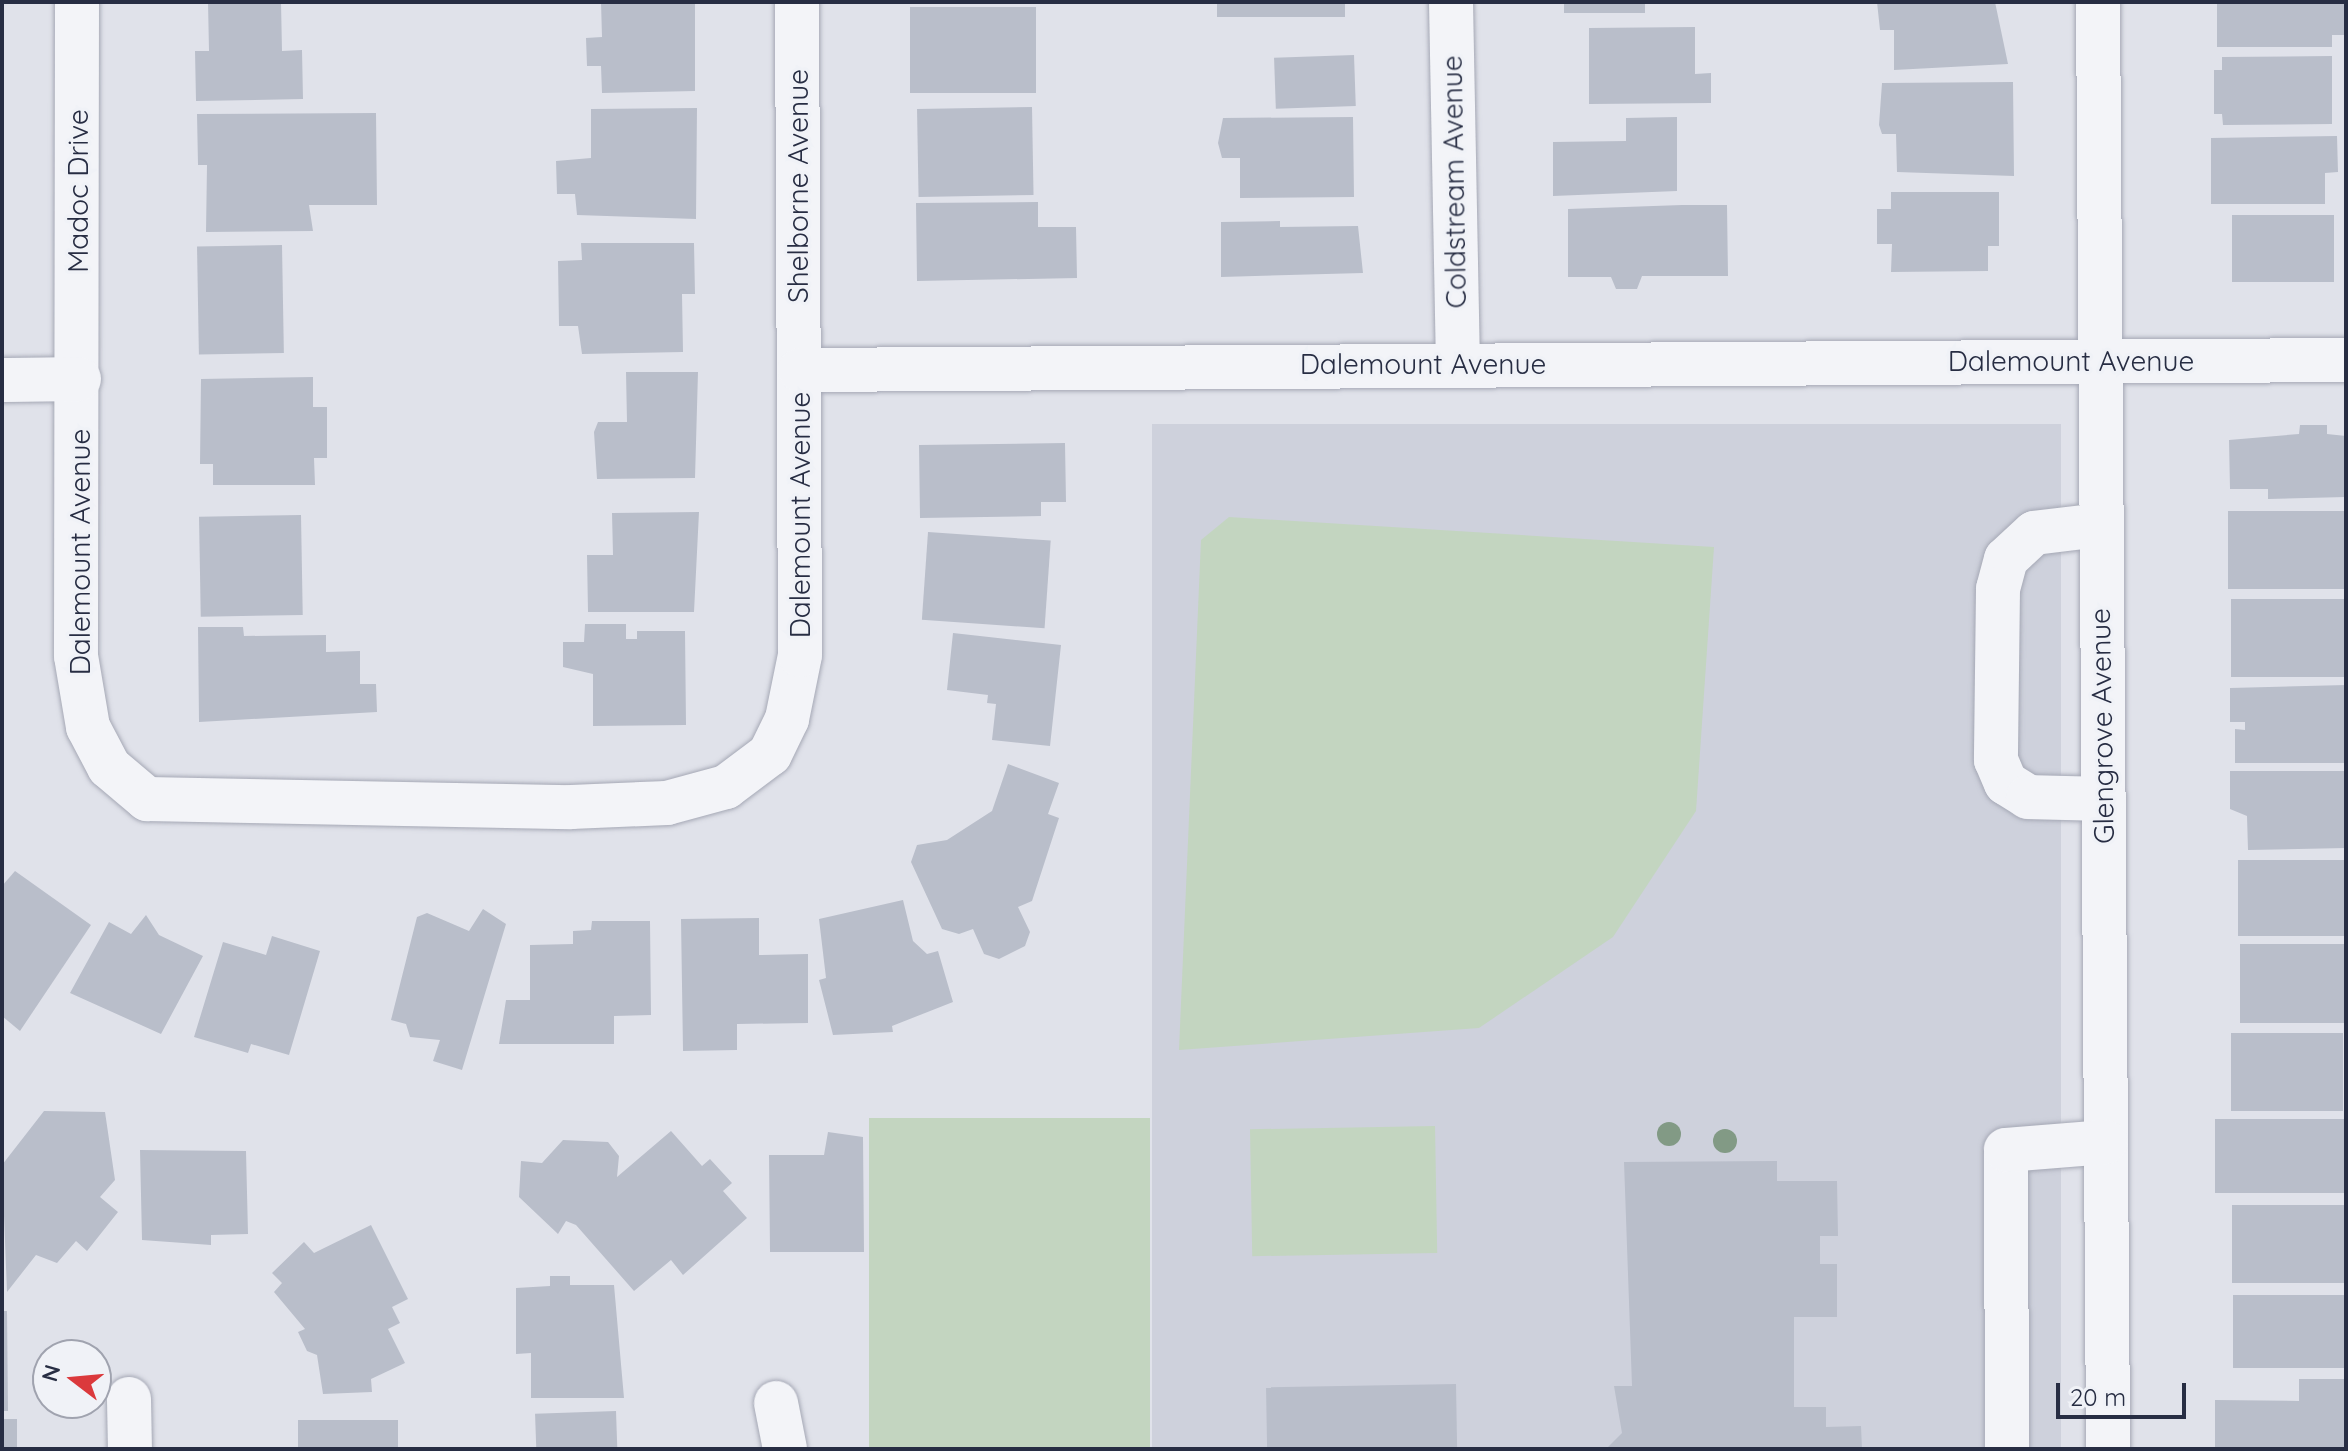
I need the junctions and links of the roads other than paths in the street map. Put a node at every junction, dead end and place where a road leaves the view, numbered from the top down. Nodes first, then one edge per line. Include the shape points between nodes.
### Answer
1 (77, 2) edge
2 (797, 2) edge
3 (1451, 2) edge
4 (2098, 2) edge
5 (2346, 360) edge
6 (2100, 361) junction
7 (1458, 363) junction
8 (800, 370) junction
9 (79, 379) junction
10 (2, 380) edge
11 (2100, 525) junction
12 (2103, 799) junction
13 (2106, 1142) junction
14 (129, 1399) dead end
15 (776, 1403) dead end
16 (130, 1449) edge
17 (785, 1449) edge
18 (2007, 1449) edge
19 (2108, 1449) edge

1 - 9 street, Madoc Drive
2 - 8 street, Shelborne Avenue
3 - 7 street, Coldstream Avenue
4 - 6 street, Glengrove Avenue
5 - 6 street, Dalemount Avenue
6 - 7 street, Dalemount Avenue
6 - 11 street, Glengrove Avenue
7 - 8 street, Dalemount Avenue
8 - 9 street, Dalemount Avenue via 800,655 787,719 770,754 726,787 667,803 571,807 147,799 109,767 88,727 76,656
9 - 10 street
11 - 12 street, Glengrove Avenue
11 - 12 street via 2034,533 2006,559 1998,589 1996,760 2006,783 2028,797
12 - 13 street, Glengrove Avenue
13 - 18 street via 2006,1150
13 - 19 street, Glengrove Avenue
14 - 16 street
15 - 17 street

